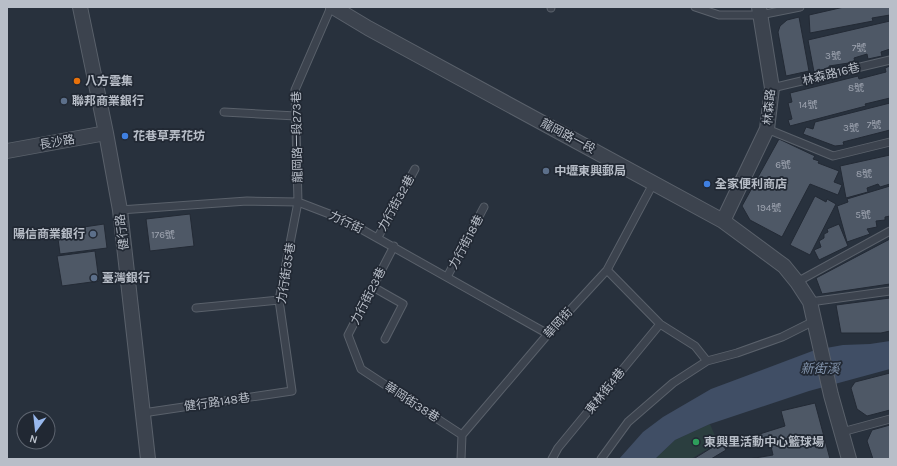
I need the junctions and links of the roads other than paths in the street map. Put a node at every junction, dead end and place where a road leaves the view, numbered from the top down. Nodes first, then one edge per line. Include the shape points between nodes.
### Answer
1 (80, 7) edge
2 (695, 7) edge
3 (800, 7) edge
4 (334, 8) edge
5 (759, 11) edge
6 (890, 60) edge
7 (772, 88) junction
8 (224, 112) dead end
9 (296, 116) junction
10 (767, 129) junction
11 (106, 133) junction
12 (890, 142) edge
13 (7, 151) edge
14 (415, 170) dead end
15 (654, 182) junction
16 (298, 202) junction
17 (484, 207) dead end
18 (120, 210) junction
19 (722, 221) junction
20 (890, 231) edge
21 (378, 238) junction
22 (394, 246) junction
23 (607, 270) junction
24 (447, 277) junction
25 (797, 282) junction
26 (373, 287) junction
27 (890, 290) edge
28 (279, 300) junction
29 (810, 302) junction
30 (196, 308) dead end
31 (814, 320) junction
32 (660, 324) junction
33 (548, 334) junction
34 (385, 339) dead end
35 (708, 361) junction
36 (361, 369) joint
37 (292, 391) joint
38 (143, 413) junction
39 (890, 419) edge
40 (842, 432) junction
41 (462, 435) junction
42 (148, 459) edge
43 (461, 459) edge
44 (552, 459) edge
45 (601, 459) edge
46 (849, 459) edge

1 - 11 street, 健行路
2 - 5 lane via 719,15
3 - 5 lane
4 - 9 lane, 龍岡路一段273巷 via 295,90
4 - 15 street, 龍岡路一段
5 - 7 street, 林森路
6 - 7 lane, 林森路16巷
7 - 10 street, 林森路
8 - 9 lane
9 - 16 lane, 龍岡路一段273巷
10 - 12 lane via 833,156
10 - 19 street, 林森路
11 - 13 street, 長沙路
11 - 18 street, 健行路
14 - 21 lane, 力行街32巷
15 - 19 street, 龍岡路一段
15 - 23 lane, 華岡街
16 - 18 lane, 力行街 via 247,201
16 - 21 lane, 力行街 via 345,220
16 - 28 lane, 力行街35巷
17 - 24 lane, 力行街18巷
18 - 38 street, 健行路
19 - 25 street, 龍岡路一段 via 784,266
20 - 25 lane
21 - 22 lane, 力行街
22 - 24 lane, 力行街
22 - 26 lane, 力行街23巷
23 - 32 lane
23 - 33 lane, 華岡街
24 - 33 lane, 力行街
25 - 29 street, 龍岡路一段
26 - 34 lane via 403,304
26 - 36 lane, 力行街23巷 via 348,335
27 - 29 lane
28 - 30 lane
28 - 37 lane, 力行街35巷
29 - 31 street, 龍岡路一段
31 - 35 lane via 782,337
31 - 40 street, 龍岡路一段
32 - 35 lane via 695,346
32 - 44 lane, 東林街4巷 via 558,448
33 - 41 lane, 華岡街
35 - 45 lane via 673,383 628,422
36 - 41 lane, 華岡街38巷
37 - 38 lane, 健行路148巷
38 - 42 street, 健行路
39 - 40 lane
40 - 46 street
41 - 43 lane

